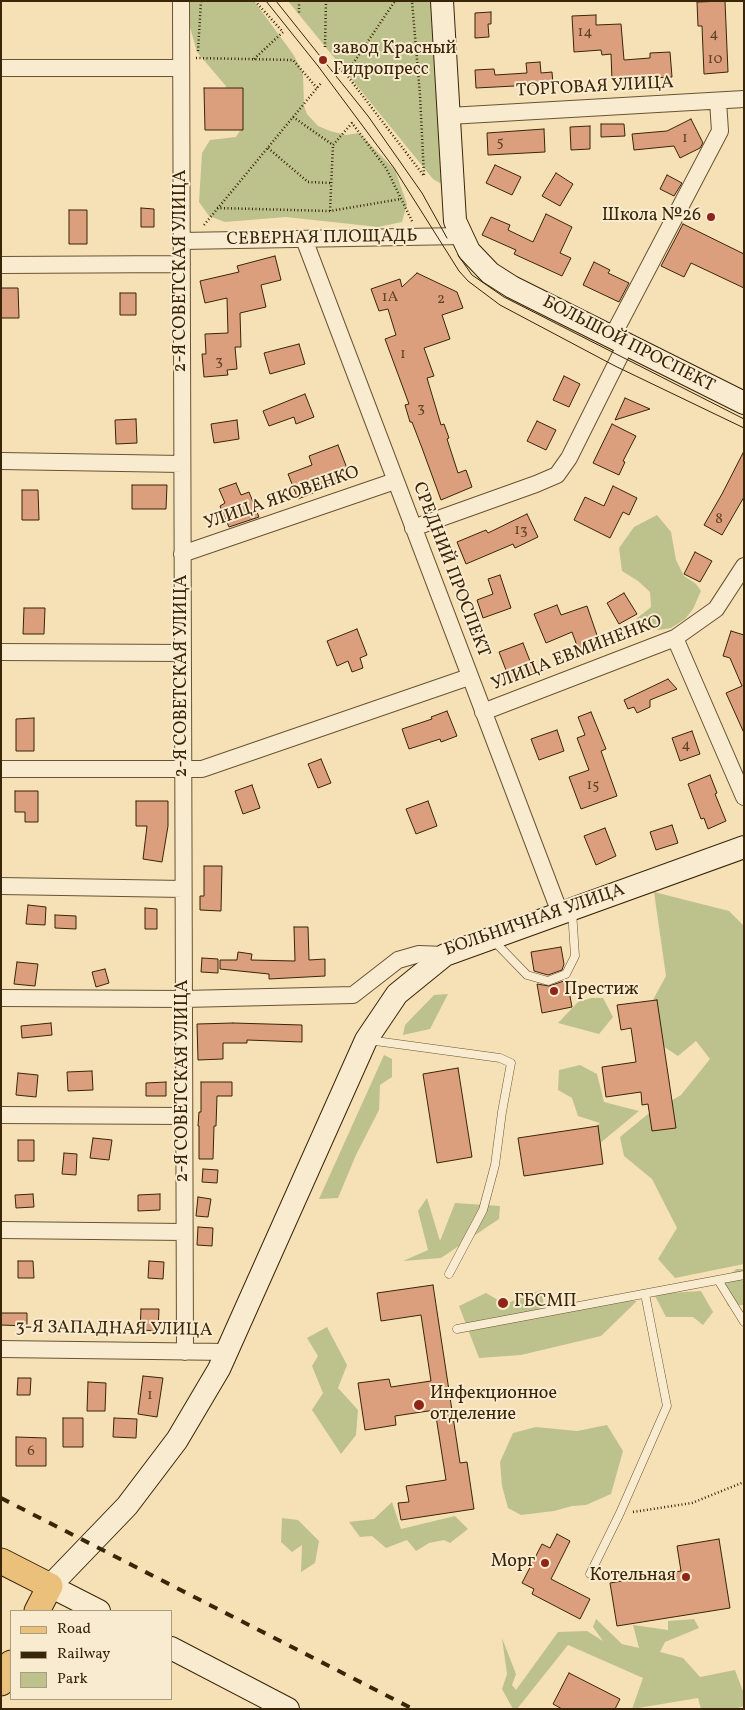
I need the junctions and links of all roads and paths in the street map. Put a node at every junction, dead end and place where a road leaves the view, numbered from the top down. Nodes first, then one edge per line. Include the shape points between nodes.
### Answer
1 (181, 1) edge
2 (201, 1) edge
3 (255, 1) edge
4 (299, 1) edge
5 (326, 1) edge
6 (395, 1) edge
7 (412, 1) edge
8 (442, 1) edge
9 (299, 15) dead end
10 (283, 32) junction
11 (285, 35) dead end
12 (325, 47) dead end
13 (198, 58) junction
14 (254, 59) junction
15 (181, 63) junction
16 (336, 67) dead end
17 (1, 68) edge
18 (346, 74) junction
19 (322, 82) dead end
20 (317, 88) junction
21 (744, 99) edge
22 (718, 100) junction
23 (449, 116) junction
24 (293, 117) junction
25 (333, 145) junction
26 (267, 148) junction
27 (332, 183) junction
28 (402, 199) junction
29 (217, 208) junction
30 (330, 211) junction
31 (462, 236) junction
32 (420, 237) junction
33 (304, 239) junction
34 (186, 241) junction
35 (182, 264) junction
36 (1, 265) edge
37 (619, 340) junction
38 (744, 403) edge
39 (1, 461) edge
40 (182, 464) junction
41 (395, 481) junction
42 (413, 528) junction
43 (182, 554) junction
44 (744, 566) edge
45 (675, 638) junction
46 (1, 652) edge
47 (183, 653) junction
48 (469, 677) junction
49 (483, 712) junction
50 (1, 769) edge
51 (183, 770) junction
52 (744, 797) edge
53 (744, 847) edge
54 (1, 886) edge
55 (183, 889) junction
56 (566, 911) junction
57 (491, 938) junction
58 (445, 955) junction
59 (1, 998) edge
60 (184, 999) junction
61 (366, 1040) junction
62 (1, 1115) edge
63 (184, 1116) junction
64 (1, 1230) edge
65 (184, 1232) junction
66 (448, 1274) dead end
67 (744, 1275) edge
68 (718, 1280) junction
69 (645, 1294) junction
70 (744, 1322) edge
71 (457, 1329) dead end
72 (1, 1349) edge
73 (184, 1352) junction
74 (227, 1352) junction
75 (744, 1482) edge
76 (620, 1513) junction
77 (1, 1561) edge
78 (590, 1574) dead end
79 (50, 1586) junction
80 (38, 1610) edge
81 (97, 1610) edge
82 (172, 1649) edge
83 (10, 1665) edge
84 (1, 1683) edge
85 (288, 1709) edge

1 - 15 street, 2-Я СОВЕТСКАЯ УЛИЦА
2 - 13 path
3 - 10 path
4 - 9 path
5 - 12 path
6 - 18 path
7 - 18 path via 424,176
8 - 23 main road
10 - 11 path
10 - 14 path
13 - 14 path
13 - 15 path
14 - 20 path via 293,60
15 - 17 street
15 - 34 street, 2-Я СОВЕТСКАЯ УЛИЦА
16 - 18 path
19 - 20 path
20 - 24 path
21 - 22 street, ТОРГОВАЯ УЛИЦА
22 - 23 street, ТОРГОВАЯ УЛИЦА
22 - 37 street via 720,131
23 - 31 main road via 455,222
24 - 25 path
24 - 26 path
25 - 27 path
25 - 28 path via 352,123 386,168
26 - 27 path via 308,182
26 - 29 path
27 - 30 path
28 - 30 path
28 - 32 path
29 - 30 path
29 - 34 path
31 - 32 street, СЕВЕРНАЯ ПЛОЩАДЬ
31 - 37 main road, БОЛЬШОЙ ПРОСПЕКТ via 469,251 490,273
32 - 33 street, СЕВЕРНАЯ ПЛОЩАДЬ
33 - 34 street, СЕВЕРНАЯ ПЛОЩАДЬ
33 - 41 street, СРЕДНИЙ ПРОСПЕКТ
34 - 35 street, 2-Я СОВЕТСКАЯ УЛИЦА
35 - 36 street
35 - 40 street, 2-Я СОВЕТСКАЯ УЛИЦА
37 - 38 main road, БОЛЬШОЙ ПРОСПЕКТ
37 - 42 street via 569,458 556,475
39 - 40 street
40 - 43 street, 2-Я СОВЕТСКАЯ УЛИЦА
41 - 42 street, СРЕДНИЙ ПРОСПЕКТ
41 - 43 street, УЛИЦА ЯКОВЕНКО
42 - 48 street, СРЕДНИЙ ПРОСПЕКТ
43 - 47 street, 2-Я СОВЕТСКАЯ УЛИЦА
44 - 45 street, УЛИЦА ЕВМИНЕНКО via 716,609
45 - 49 street, УЛИЦА ЕВМИНЕНКО
45 - 52 street
46 - 47 street
47 - 51 street, 2-Я СОВЕТСКАЯ УЛИЦА
48 - 49 street, СРЕДНИЙ ПРОСПЕКТ
48 - 51 street, УЛИЦА ЕВМИНЕНКО via 202,769
49 - 56 street, СРЕДНИЙ ПРОСПЕКТ
50 - 51 street, УЛИЦА ЕВМИНЕНКО
51 - 55 street, 2-Я СОВЕТСКАЯ УЛИЦА
53 - 56 main road, БОЛЬНИЧНАЯ УЛИЦА
54 - 55 street
55 - 60 street, 2-Я СОВЕТСКАЯ УЛИЦА
56 - 57 main road, БОЛЬНИЧНАЯ УЛИЦА
56 - 57 lane via 575,956 566,974 548,981 527,976
57 - 58 main road, БОЛЬНИЧНАЯ УЛИЦА
58 - 60 street, БОЛЬНИЧНАЯ УЛИЦА via 419,954 398,960 353,995
58 - 61 main road via 396,994
59 - 60 street, БОЛЬНИЧНАЯ УЛИЦА
60 - 63 street, 2-Я СОВЕТСКАЯ УЛИЦА
61 - 66 lane via 500,1058 511,1063 495,1165 483,1210
61 - 74 main road
62 - 63 street
63 - 65 street, 2-Я СОВЕТСКАЯ УЛИЦА
64 - 65 street
65 - 73 street, 2-Я СОВЕТСКАЯ УЛИЦА
67 - 68 lane
68 - 69 lane
68 - 70 lane
69 - 71 lane
69 - 76 lane via 666,1406
72 - 73 street, 3-Я ЗАПАДНАЯ УЛИЦА
73 - 74 street, 3-Я ЗАПАДНАЯ УЛИЦА
74 - 79 main road via 177,1440 127,1506
75 - 76 path via 692,1504
76 - 78 lane
77 - 79 main road
79 - 80 main road
79 - 81 main road
82 - 85 main road
83 - 84 main road

